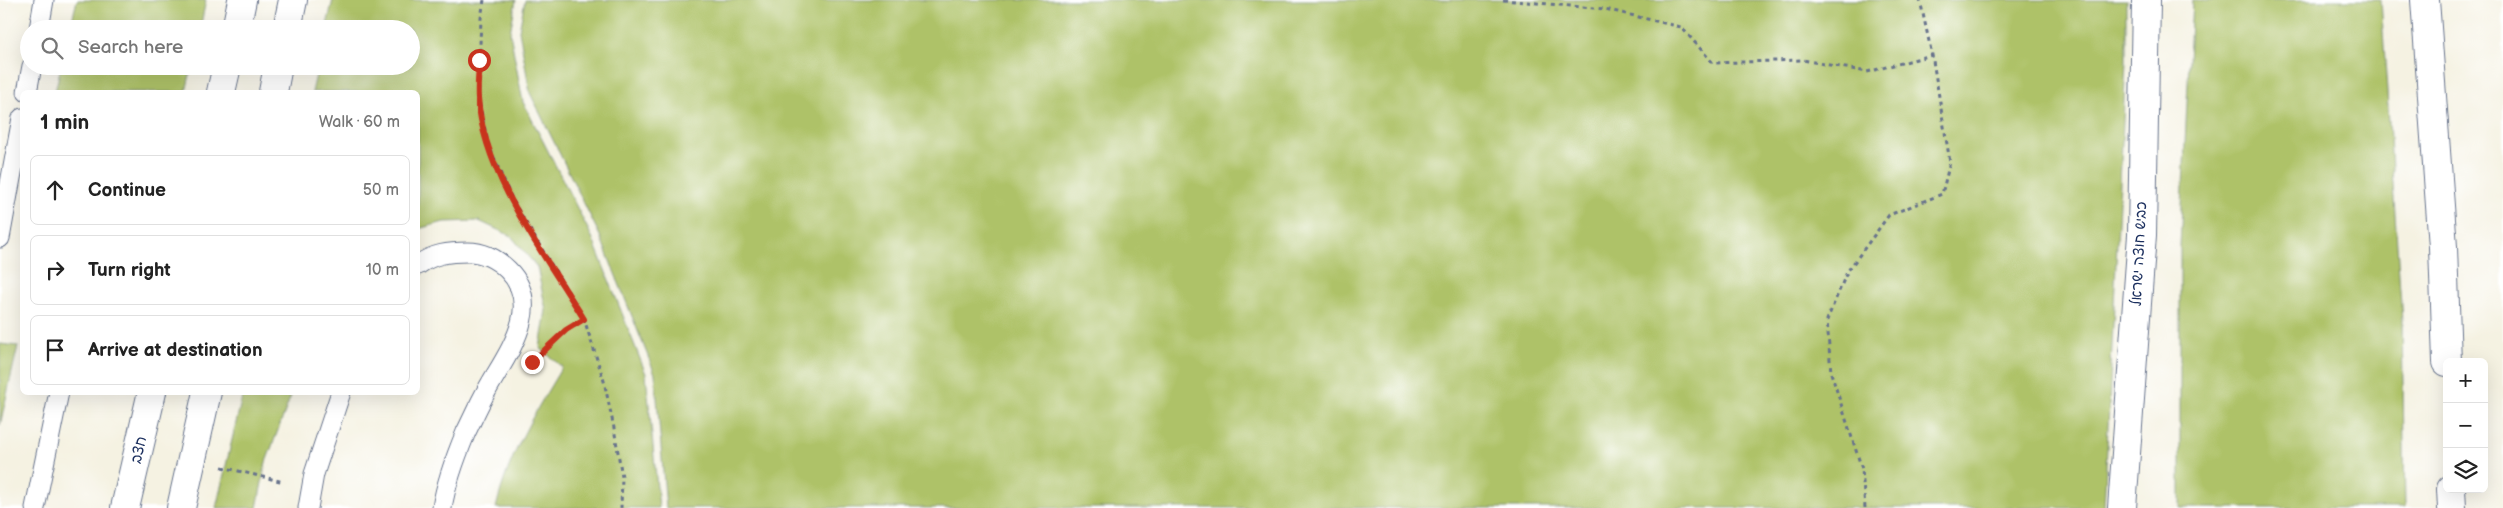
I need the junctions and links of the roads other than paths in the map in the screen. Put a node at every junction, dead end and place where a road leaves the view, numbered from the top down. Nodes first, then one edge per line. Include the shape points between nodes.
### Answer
1 (44, 0) edge
2 (242, 0) edge
3 (293, 0) edge
4 (2146, 0) edge
5 (2425, 0) edge
6 (41, 20) edge
7 (238, 20) edge
8 (289, 20) edge
9 (30, 75) edge
10 (225, 75) edge
11 (276, 75) edge
12 (27, 90) edge
13 (221, 90) edge
14 (272, 90) edge
15 (20, 129) edge
16 (0, 238) edge
17 (420, 264) edge
18 (2447, 358) edge
19 (58, 395) edge
20 (151, 395) edge
21 (206, 395) edge
22 (340, 395) edge
23 (2451, 493) edge
24 (34, 508) edge
25 (125, 508) edge
26 (181, 508) edge
27 (308, 508) edge
28 (442, 508) edge
29 (2122, 508) edge
30 (2452, 508) edge

1 - 6 lane
2 - 7 main road
3 - 8 main road
4 - 29 main road, כביש חוצה ישראל via 2142,235
5 - 18 main road via 2443,247
9 - 12 lane
10 - 13 main road
11 - 14 main road
15 - 16 lane
17 - 28 lane via 431,256 480,252 501,263 516,278 523,296 521,322 513,348 466,432 444,492
19 - 24 lane
20 - 25 main road, חצב
21 - 26 main road
22 - 27 lane via 314,474
23 - 30 main road

